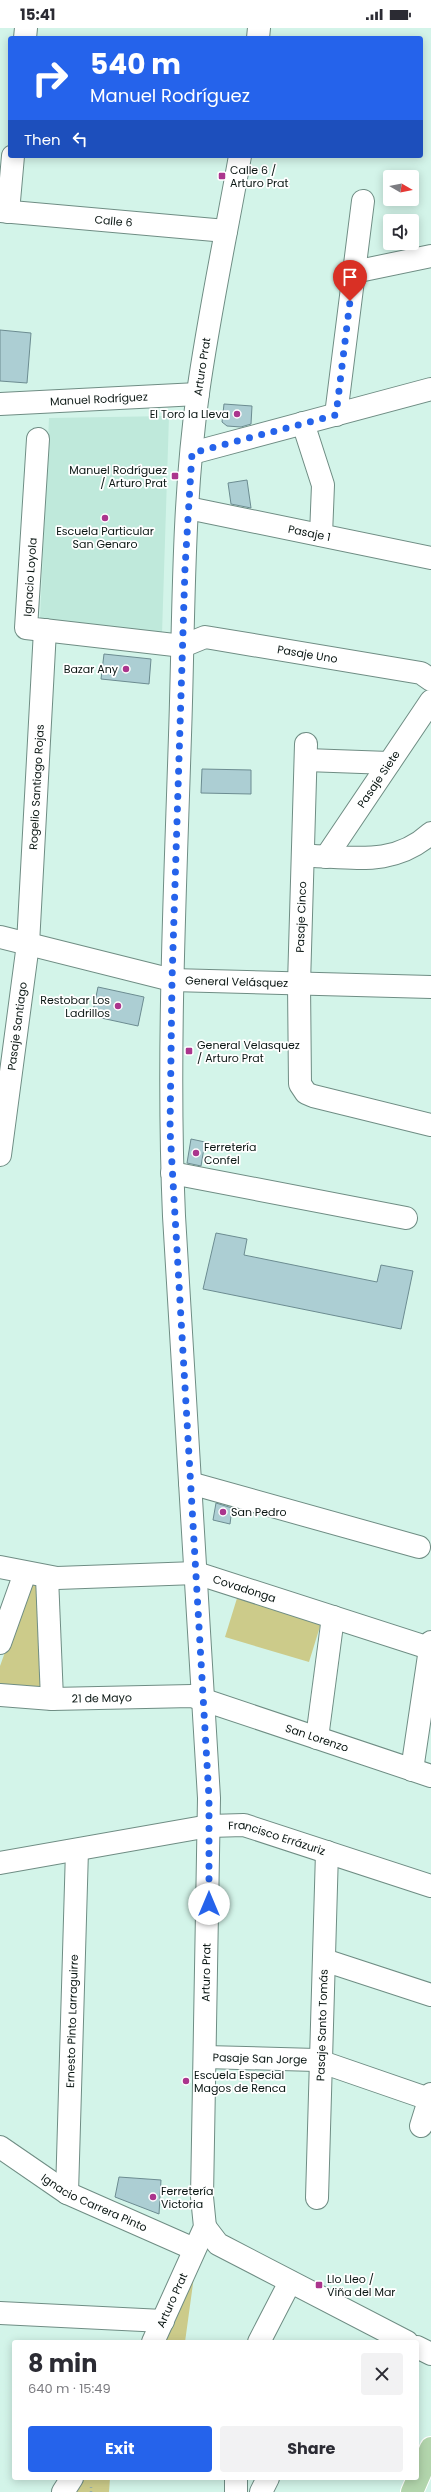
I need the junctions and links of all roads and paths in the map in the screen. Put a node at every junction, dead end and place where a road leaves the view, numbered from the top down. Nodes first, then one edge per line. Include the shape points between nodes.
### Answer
1 (14, 158) edge
2 (240, 158) edge
3 (363, 201) dead end
4 (4, 212) edge
5 (226, 231) junction
6 (431, 256) edge
7 (354, 272) junction
8 (431, 389) edge
9 (198, 394) junction
10 (0, 404) edge
11 (336, 415) junction
12 (303, 423) junction
13 (38, 440) dead end
14 (192, 453) junction
15 (188, 508) junction
16 (321, 535) junction
17 (431, 558) edge
18 (45, 630) junction
19 (183, 646) junction
20 (431, 680) edge
21 (431, 701) edge
22 (389, 763) junction
23 (431, 833) edge
24 (303, 856) junction
25 (326, 857) junction
26 (0, 937) edge
27 (28, 944) junction
28 (172, 980) junction
29 (299, 984) junction
30 (431, 987) edge
31 (431, 1125) edge
32 (0, 1155) edge
33 (172, 1173) junction
34 (406, 1218) dead end
35 (190, 1483) junction
36 (419, 1546) dead end
37 (0, 1567) edge
38 (25, 1573) junction
39 (196, 1573) junction
40 (47, 1577) junction
41 (333, 1617) junction
42 (0, 1643) edge
43 (430, 1645) edge
44 (0, 1695) edge
45 (52, 1699) junction
46 (203, 1699) junction
47 (317, 1738) junction
48 (421, 1773) edge
49 (209, 1826) junction
50 (77, 1850) junction
51 (327, 1852) junction
52 (0, 1863) edge
53 (431, 1886) edge
54 (324, 1960) junction
55 (431, 1995) edge
56 (205, 2057) junction
57 (321, 2062) junction
58 (430, 2097) edge
59 (421, 2126) dead end
60 (0, 2147) edge
61 (67, 2193) junction
62 (317, 2198) dead end
63 (205, 2227) junction
64 (194, 2249) junction
65 (290, 2282) junction
66 (0, 2313) edge
67 (163, 2321) junction
68 (154, 2340) edge
69 (259, 2340) edge
70 (403, 2340) edge
71 (419, 2348) edge
72 (431, 2354) edge
73 (431, 2448) edge
74 (419, 2476) edge
75 (71, 2480) edge
76 (236, 2480) edge
77 (267, 2480) edge
78 (417, 2480) edge
79 (63, 2492) edge
80 (236, 2492) edge
81 (261, 2492) edge
82 (412, 2492) edge

1 - 4 street
2 - 5 street, Arturo Prat
3 - 7 street
4 - 5 street, Calle 6
5 - 9 street, Arturo Prat
6 - 7 street
7 - 11 street
8 - 11 street
9 - 10 street, Manuel Rodríguez
9 - 14 street, Arturo Prat
11 - 12 street
12 - 14 street
12 - 16 street via 323,485
13 - 18 street, Ignacio Loyola via 26,628
14 - 15 street, Arturo Prat
15 - 16 street, Pasaje 1
15 - 19 street, Arturo Prat
16 - 17 street, Pasaje 1
18 - 19 street, Ignacio Loyola
18 - 27 street, Rogelio Santiago Rojas
19 - 20 street, Pasaje Uno via 205,637 421,673
19 - 28 street, Arturo Prat
21 - 22 street, Pasaje Siete
22 - 24 street, Pasaje Cinco via 306,752
22 - 25 street, Pasaje Siete
23 - 25 street via 417,846 379,858
24 - 25 street
24 - 29 street, Pasaje Cinco
26 - 27 street, General Velásquez
27 - 28 street, General Velásquez
27 - 32 street, Pasaje Santiago
28 - 29 street, General Velásquez
28 - 33 street, Arturo Prat
29 - 30 street, General Velásquez
29 - 31 street, Pasaje Cinco via 299,1072 302,1089 313,1096
33 - 34 street
33 - 35 street, Arturo Prat
35 - 36 street
35 - 39 street, Arturo Prat
37 - 38 street, Covadonga
38 - 40 street, Covadonga
38 - 42 street
39 - 40 street, Covadonga
39 - 41 street, Covadonga
39 - 46 street, Arturo Prat
40 - 45 street
41 - 43 street, Covadonga
41 - 47 street
43 - 48 street
44 - 45 street, 21 de Mayo
45 - 46 street, 21 de Mayo via 180,1695
46 - 47 street, San Lorenzo
46 - 49 street, Arturo Prat
47 - 48 street, San Lorenzo
49 - 50 street, Francisco Errázuriz
49 - 51 street, Francisco Errázuriz via 244,1825
49 - 56 street, Arturo Prat
50 - 52 street, Francisco Errázuriz
50 - 61 street, Ernesto Pinto Larraguirre
51 - 53 street, Francisco Errázuriz
51 - 54 street, Pasaje Santo Tomás
54 - 55 street
54 - 57 street, Pasaje Santo Tomás
56 - 57 street, Pasaje San Jorge via 302,2058
56 - 63 street, Arturo Prat via 202,2197
57 - 58 street, Pasaje San Jorge
57 - 62 street, Pasaje Santo Tomás
58 - 59 street
60 - 61 street, Ignacio Carrera Pinto
61 - 64 street, Ignacio Carrera Pinto
63 - 64 street, Arturo Prat
63 - 65 street via 218,2244
64 - 67 street, Arturo Prat
65 - 69 street
65 - 70 street
66 - 67 street
67 - 68 street, Arturo Prat
71 - 72 street
73 - 74 main road
75 - 79 street
76 - 80 street
77 - 81 street
78 - 82 main road

